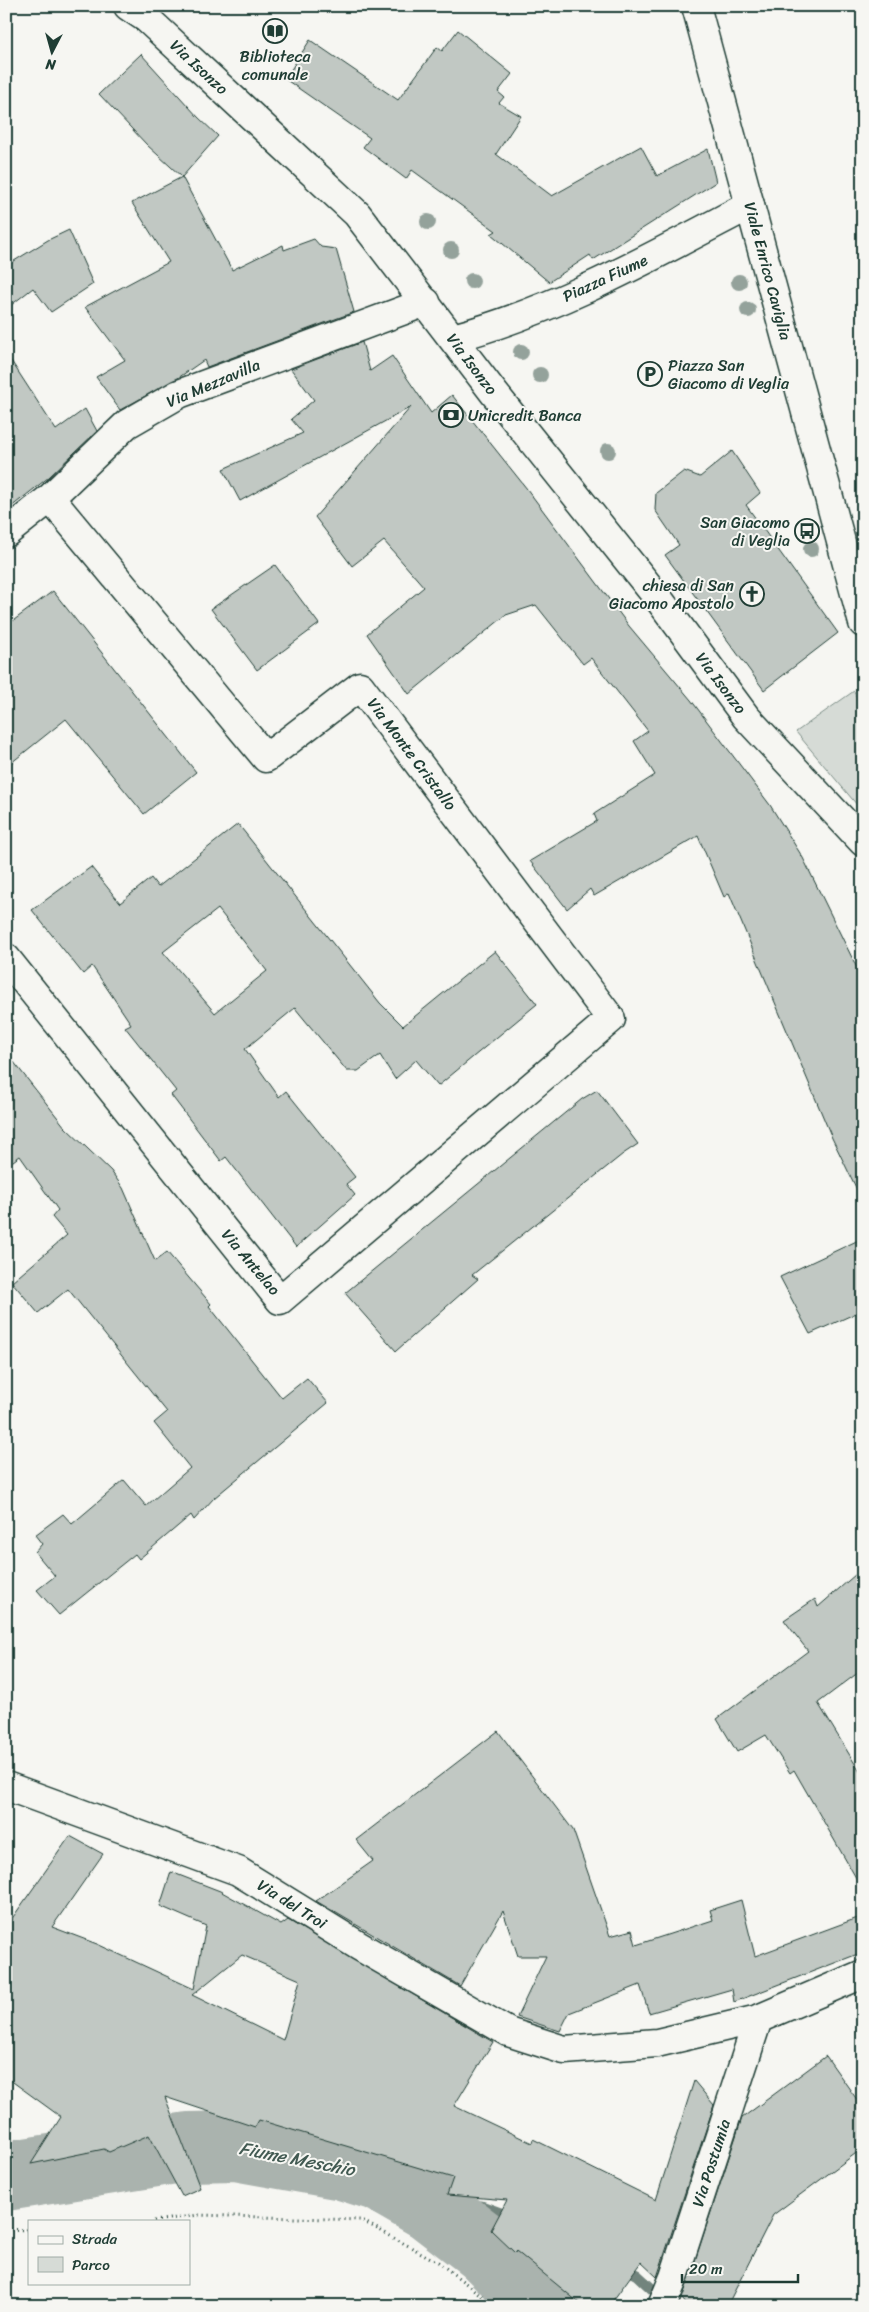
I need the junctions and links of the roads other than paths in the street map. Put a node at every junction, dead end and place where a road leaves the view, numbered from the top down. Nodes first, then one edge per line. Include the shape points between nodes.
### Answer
1 (128, 6) edge
2 (696, 6) edge
3 (750, 205) junction
4 (426, 302) junction
5 (453, 338) junction
6 (50, 498) junction
7 (6, 533) edge
8 (863, 623) edge
9 (863, 842) edge
10 (6, 958) edge
11 (611, 1019) joint
12 (6, 1786) edge
13 (863, 1974) edge
14 (758, 2019) junction
15 (665, 2299) edge

1 - 4 street, Via Isonzo via 146,18 357,214
2 - 3 street, Viale Enrico Caviglia
3 - 5 street, Piazza Fiume via 638,264 550,303
3 - 8 street, Viale Enrico Caviglia
4 - 5 street, Via Isonzo
4 - 6 street, Via Mezzavilla via 179,394 128,424
5 - 9 street, Via Isonzo via 658,598 746,717
6 - 7 street, Via Mezzavilla
6 - 11 street, Via Monte Cristallo via 266,758 360,686
10 - 11 street, Via Antelao via 280,1300
12 - 14 street, Via del Troi via 238,1871 508,2032 564,2050 657,2043
13 - 14 street
14 - 15 street, Via Postumia

